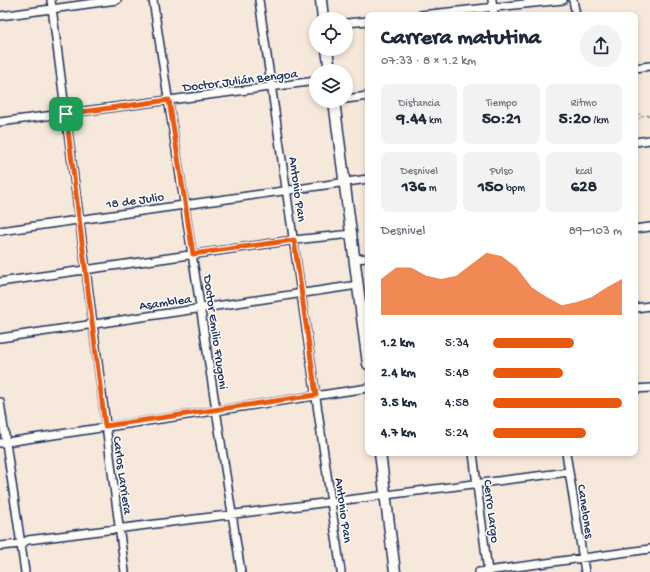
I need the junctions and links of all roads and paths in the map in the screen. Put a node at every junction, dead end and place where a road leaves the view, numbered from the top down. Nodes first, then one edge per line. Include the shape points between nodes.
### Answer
1 (51, 0) edge
2 (117, 0) edge
3 (153, 0) edge
4 (259, 0) edge
5 (321, 0) edge
6 (562, 0) edge
7 (573, 0) edge
8 (493, 4) edge
9 (52, 9) junction
10 (322, 12) edge
11 (441, 12) edge
12 (575, 12) edge
13 (0, 16) edge
14 (365, 21) edge
15 (353, 22) edge
16 (650, 66) edge
17 (638, 68) edge
18 (309, 82) edge
19 (272, 87) junction
20 (365, 96) edge
21 (353, 98) edge
22 (169, 100) junction
23 (335, 108) edge
24 (66, 114) junction
25 (638, 114) edge
26 (650, 115) edge
27 (642, 116) junction
28 (638, 119) edge
29 (0, 122) edge
30 (650, 140) edge
31 (638, 142) edge
32 (365, 180) edge
33 (345, 182) junction
34 (287, 190) junction
35 (186, 204) junction
36 (79, 219) junction
37 (650, 227) edge
38 (638, 229) edge
39 (0, 231) edge
40 (352, 234) junction
41 (294, 240) junction
42 (193, 254) junction
43 (365, 258) edge
44 (355, 259) junction
45 (86, 270) junction
46 (0, 282) edge
47 (358, 285) junction
48 (301, 292) junction
49 (650, 306) edge
50 (201, 308) junction
51 (638, 308) edge
52 (93, 324) junction
53 (365, 333) edge
54 (0, 338) edge
55 (638, 386) edge
56 (365, 388) edge
57 (650, 388) edge
58 (316, 395) junction
59 (0, 402) edge
60 (216, 410) junction
61 (105, 426) junction
62 (3, 442) edge
63 (380, 456) edge
64 (473, 456) edge
65 (566, 456) edge
66 (569, 472) junction
67 (477, 482) junction
68 (385, 494) junction
69 (331, 501) junction
70 (232, 513) junction
71 (119, 528) junction
72 (21, 544) junction
73 (0, 546) edge
74 (650, 548) edge
75 (583, 559) junction
76 (488, 571) edge
77 (25, 572) edge
78 (125, 572) edge
79 (242, 572) edge
80 (341, 572) edge
81 (395, 572) edge
82 (479, 572) edge
83 (585, 572) edge

1 - 9 street, Carlos Larriera
2 - 9 street
3 - 22 street, Doctor Emilio Frugoni
4 - 19 street, Antonio Pan
5 - 10 street
6 - 8 street
7 - 12 street
8 - 11 street
9 - 13 street
9 - 24 street, Carlos Larriera
14 - 15 street
16 - 17 street
18 - 19 street, Doctor Julián Bengoa
19 - 22 street, Doctor Julián Bengoa
19 - 34 street, Antonio Pan
20 - 21 street
22 - 24 street, Doctor Julián Bengoa
22 - 35 street, Doctor Emilio Frugoni
23 - 33 street
24 - 29 street, Doctor Julián Bengoa
24 - 36 street, Carlos Larriera
25 - 27 path
26 - 27 path
27 - 28 path
30 - 31 street
32 - 33 street, 18 de Julio
33 - 34 street, 18 de Julio
33 - 40 street
34 - 35 street, 18 de Julio
34 - 41 street, Antonio Pan
35 - 36 street, 18 de Julio
35 - 42 street, Doctor Emilio Frugoni
36 - 39 street, 18 de Julio
36 - 45 street, Carlos Larriera
37 - 38 street
40 - 41 street
40 - 44 street
41 - 42 street
41 - 48 street, Antonio Pan
42 - 45 street
42 - 50 street, Doctor Emilio Frugoni
43 - 44 street
44 - 47 street
45 - 46 street
45 - 52 street, Carlos Larriera
47 - 48 street, Asamblea
47 - 53 street
48 - 50 street, Asamblea
48 - 58 street, Antonio Pan
49 - 51 street
50 - 52 street, Asamblea
50 - 60 street, Doctor Emilio Frugoni
52 - 54 street, Asamblea
52 - 61 street, Carlos Larriera
55 - 57 street
56 - 58 street
58 - 60 street
58 - 69 street, Antonio Pan
59 - 62 street
60 - 61 street
60 - 70 street, Doctor Emilio Frugoni
61 - 62 street
61 - 71 street, Carlos Larriera
62 - 72 street
63 - 68 street
64 - 67 street, Cerro Largo
65 - 66 street, Canelones
66 - 67 street
66 - 75 street, Canelones
67 - 68 street
67 - 76 street, Cerro Largo
68 - 69 street
68 - 81 street
69 - 70 street
69 - 80 street, Antonio Pan
70 - 71 street
70 - 79 street, Doctor Emilio Frugoni
71 - 72 street via 28,540
71 - 78 street, Carlos Larriera
72 - 73 street
72 - 77 street
74 - 75 street
75 - 76 street
75 - 83 street, Canelones
76 - 82 street

